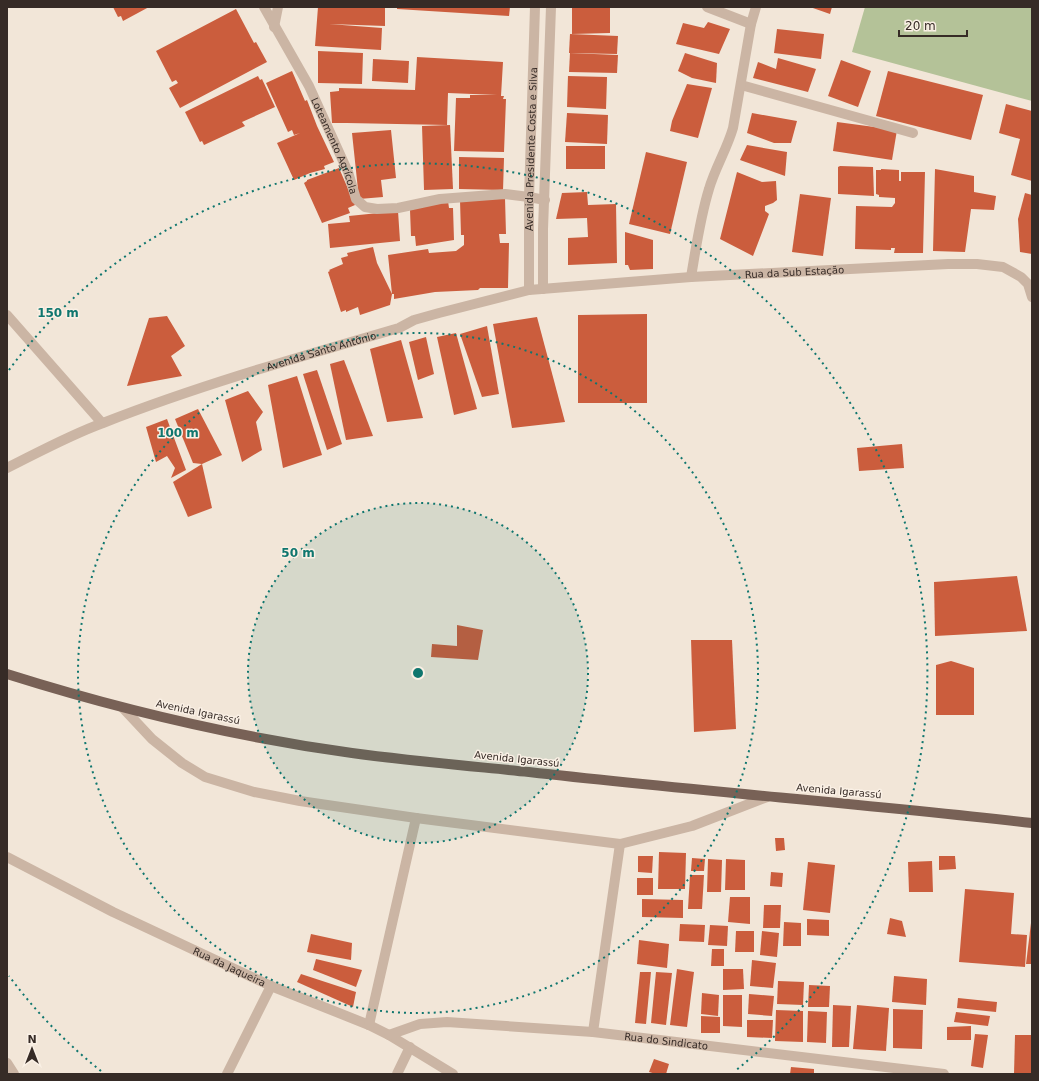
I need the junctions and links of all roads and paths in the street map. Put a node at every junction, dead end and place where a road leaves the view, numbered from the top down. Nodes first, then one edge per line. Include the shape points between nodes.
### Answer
1 (264, 7) edge
2 (278, 7) edge
3 (535, 7) edge
4 (551, 7) edge
5 (707, 7) edge
6 (756, 7) edge
7 (751, 24) junction
8 (274, 27) junction
9 (741, 85) junction
10 (913, 132) dead end
11 (529, 197) junction
12 (545, 200) junction
13 (690, 277) junction
14 (543, 289) junction
15 (529, 290) junction
16 (1032, 297) edge
17 (7, 315) edge
18 (102, 423) junction
19 (7, 468) edge
20 (7, 674) edge
21 (123, 708) junction
22 (767, 797) junction
23 (416, 818) junction
24 (1032, 823) edge
25 (620, 844) junction
26 (7, 857) edge
27 (271, 986) junction
28 (369, 1025) junction
29 (593, 1032) junction
30 (389, 1035) junction
31 (410, 1048) junction
32 (7, 1062) edge
33 (882, 1070) edge
34 (14, 1074) edge
35 (226, 1074) edge
36 (397, 1074) edge
37 (453, 1074) edge
38 (944, 1074) edge

1 - 8 street, Loteamento Agrícola
2 - 8 street
3 - 11 street, Avenida Presidente Costa e Silva
4 - 12 street, Avenida Presidente Costa e Silva
5 - 7 street
6 - 7 street
7 - 9 street
8 - 11 street, Loteamento Agrícola via 309,86 348,172 356,199 365,207 398,208 440,199 505,194
9 - 10 street
9 - 13 street via 730,138 709,188
11 - 12 street, Loteamento Agrícola
11 - 15 street, Avenida Presidente Costa e Silva
12 - 14 street, Avenida Presidente Costa e Silva
13 - 14 street, Rua da Sub Estação
13 - 16 street, Rua da Sub Estação via 977,264 1003,267 1021,277 1028,284
14 - 15 street, Avenida Santo Antônio
15 - 18 street, Avenida Santo Antônio via 414,320 399,328 199,388
17 - 18 street
18 - 19 street, Avenida Santo Antônio
20 - 21 main road, Avenida Igarassú
21 - 22 main road, Avenida Igarassú via 232,732 352,753
21 - 23 street via 152,739 182,763 205,777 254,792 300,802
22 - 24 main road, Avenida Igarassú
22 - 25 street via 692,826
23 - 25 street
23 - 28 street
25 - 29 street
26 - 27 street, Rua da Jaqueira via 113,912
27 - 28 street, Rua da Jaqueira
27 - 35 street
28 - 30 street, Rua da Jaqueira
29 - 30 street, Rua do Sindicato via 446,1022 420,1024
29 - 33 street, Rua do Sindicato
30 - 31 street, Rua da Jaqueira
31 - 36 street
31 - 37 street, Rua da Jaqueira
32 - 34 street
33 - 38 street, Rua do Sindicato

